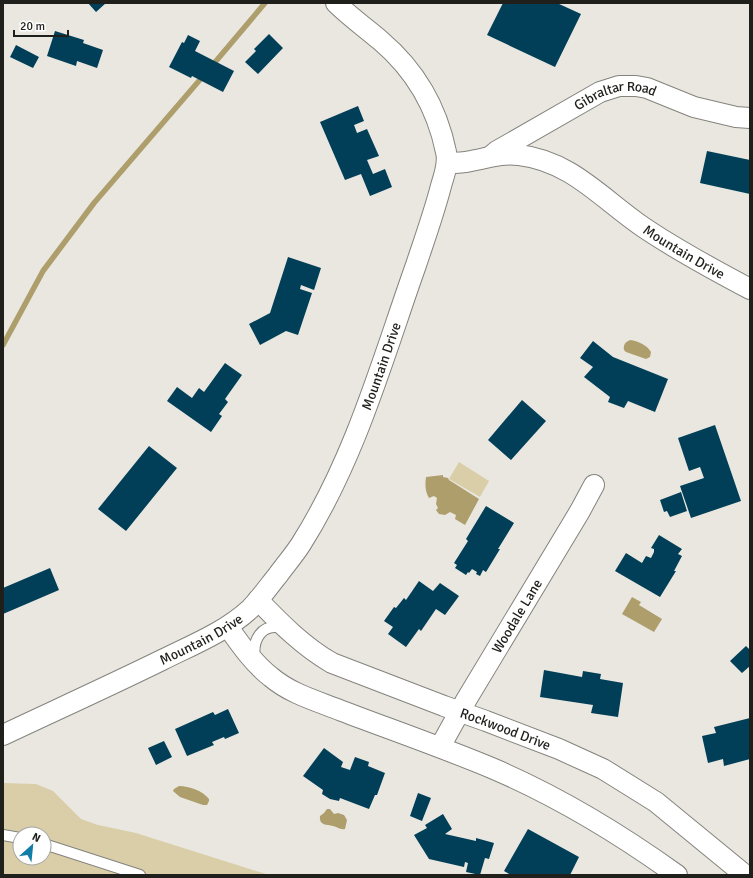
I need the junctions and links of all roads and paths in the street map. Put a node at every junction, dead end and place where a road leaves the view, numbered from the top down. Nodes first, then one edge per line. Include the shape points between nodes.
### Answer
1 (336, 3) edge
2 (750, 118) edge
3 (491, 156) junction
4 (447, 163) junction
5 (750, 290) edge
6 (594, 486) dead end
7 (258, 600) junction
8 (228, 627) junction
9 (287, 629) junction
10 (255, 661) junction
11 (459, 712) junction
12 (3, 735) edge
13 (440, 747) junction
14 (52, 847) edge
15 (140, 875) edge
16 (677, 875) edge
17 (745, 875) edge

1 - 4 street via 403,62 422,89 440,128
2 - 3 street, Gibraltar Road via 694,107 647,88 619,86 590,97
3 - 4 street, Mountain Drive via 470,162
3 - 5 street, Mountain Drive via 524,156 562,168 596,190 643,227
4 - 7 street, Mountain Drive via 433,218 372,392 351,444 301,543
6 - 11 street, Woodale Lane
7 - 8 street, Mountain Drive
7 - 9 street, Rockwood Drive
8 - 10 street
8 - 12 street, Mountain Drive
9 - 10 lane via 279,627 264,630 255,643
9 - 11 street, Rockwood Drive via 318,655 332,663
10 - 13 street via 271,677 300,695
11 - 13 street, Woodale Lane
11 - 17 street, Rockwood Drive via 486,720 603,769 656,802
13 - 16 street via 500,772 561,802 614,832
14 - 15 lane

